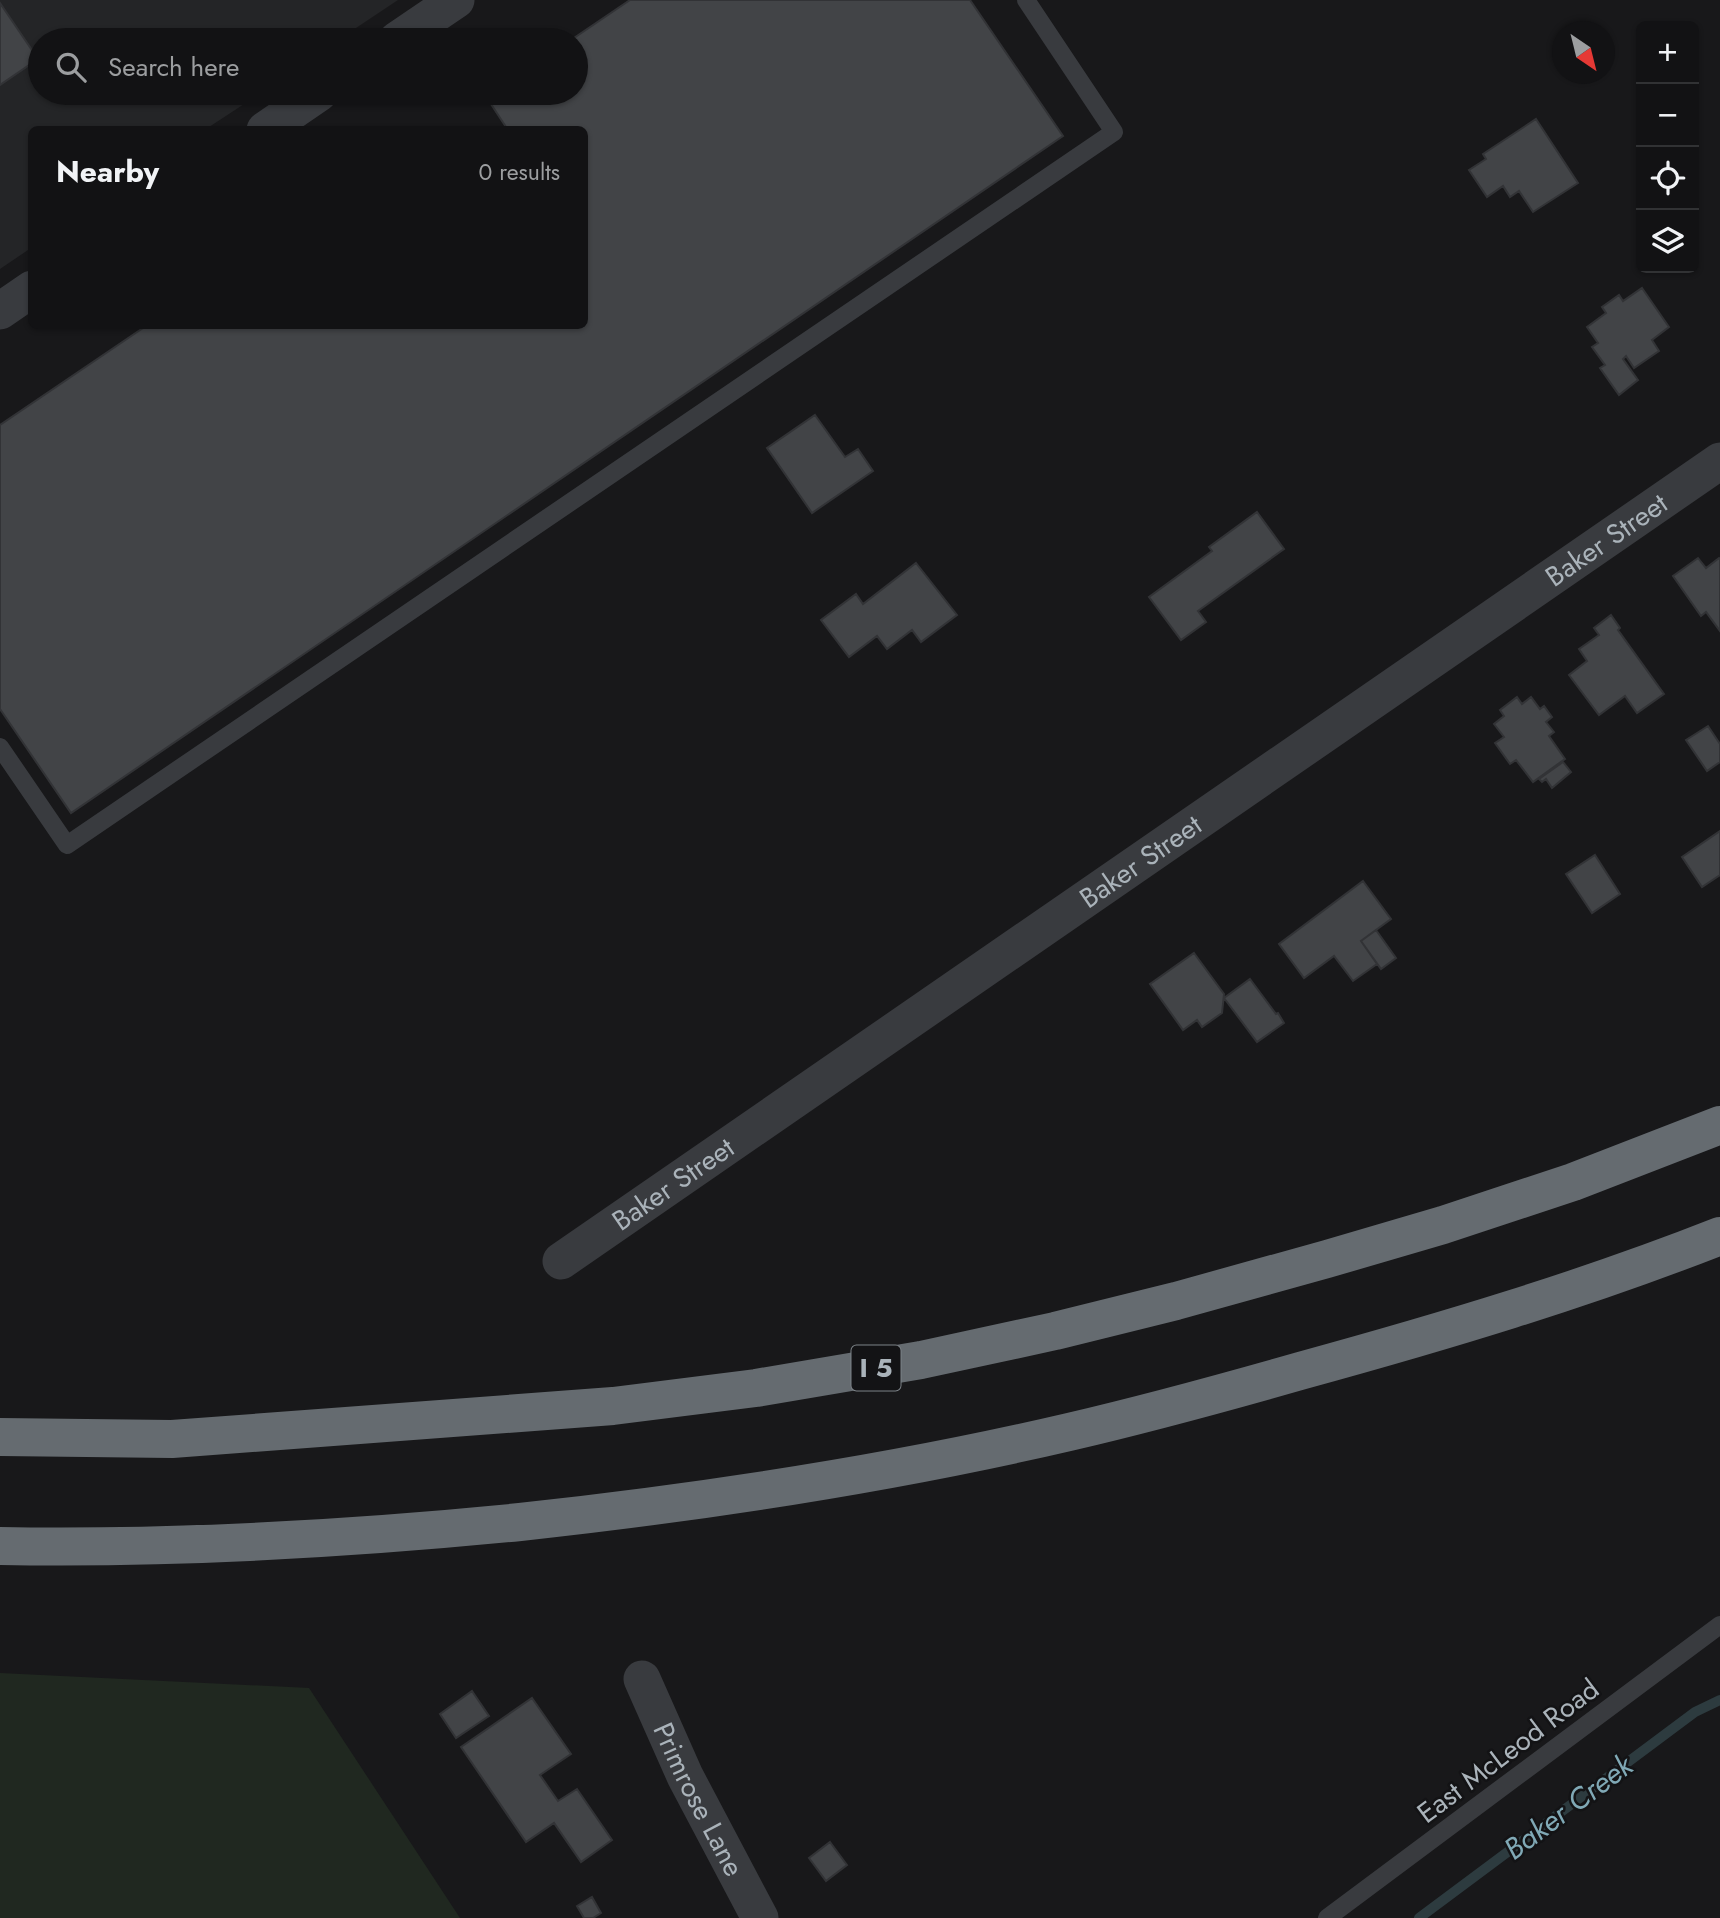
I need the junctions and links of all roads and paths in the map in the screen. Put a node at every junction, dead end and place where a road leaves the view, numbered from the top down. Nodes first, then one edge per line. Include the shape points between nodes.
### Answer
1 (456, 0) edge
2 (1026, 0) edge
3 (415, 28) edge
4 (301, 105) edge
5 (271, 126) edge
6 (28, 292) edge
7 (0, 311) edge
8 (1720, 461) edge
9 (0, 747) edge
10 (1720, 1125) edge
11 (1720, 1236) edge
12 (561, 1261) dead end
13 (0, 1437) edge
14 (0, 1546) edge
15 (1720, 1625) edge
16 (642, 1679) dead end
17 (760, 1918) edge
18 (1327, 1918) edge

1 - 3 street
2 - 9 lane via 1114,132 67,845
4 - 5 street
6 - 7 street
8 - 12 street, Baker Street
10 - 13 highway, I 5 via 1573,1182 1352,1252 1136,1311 921,1360 613,1406 172,1439
11 - 14 highway via 1478,1320 1207,1397 1067,1432 828,1480 569,1517 431,1531 172,1545
15 - 18 lane, East McLeod Road
16 - 17 street, Primrose Lane via 685,1776

